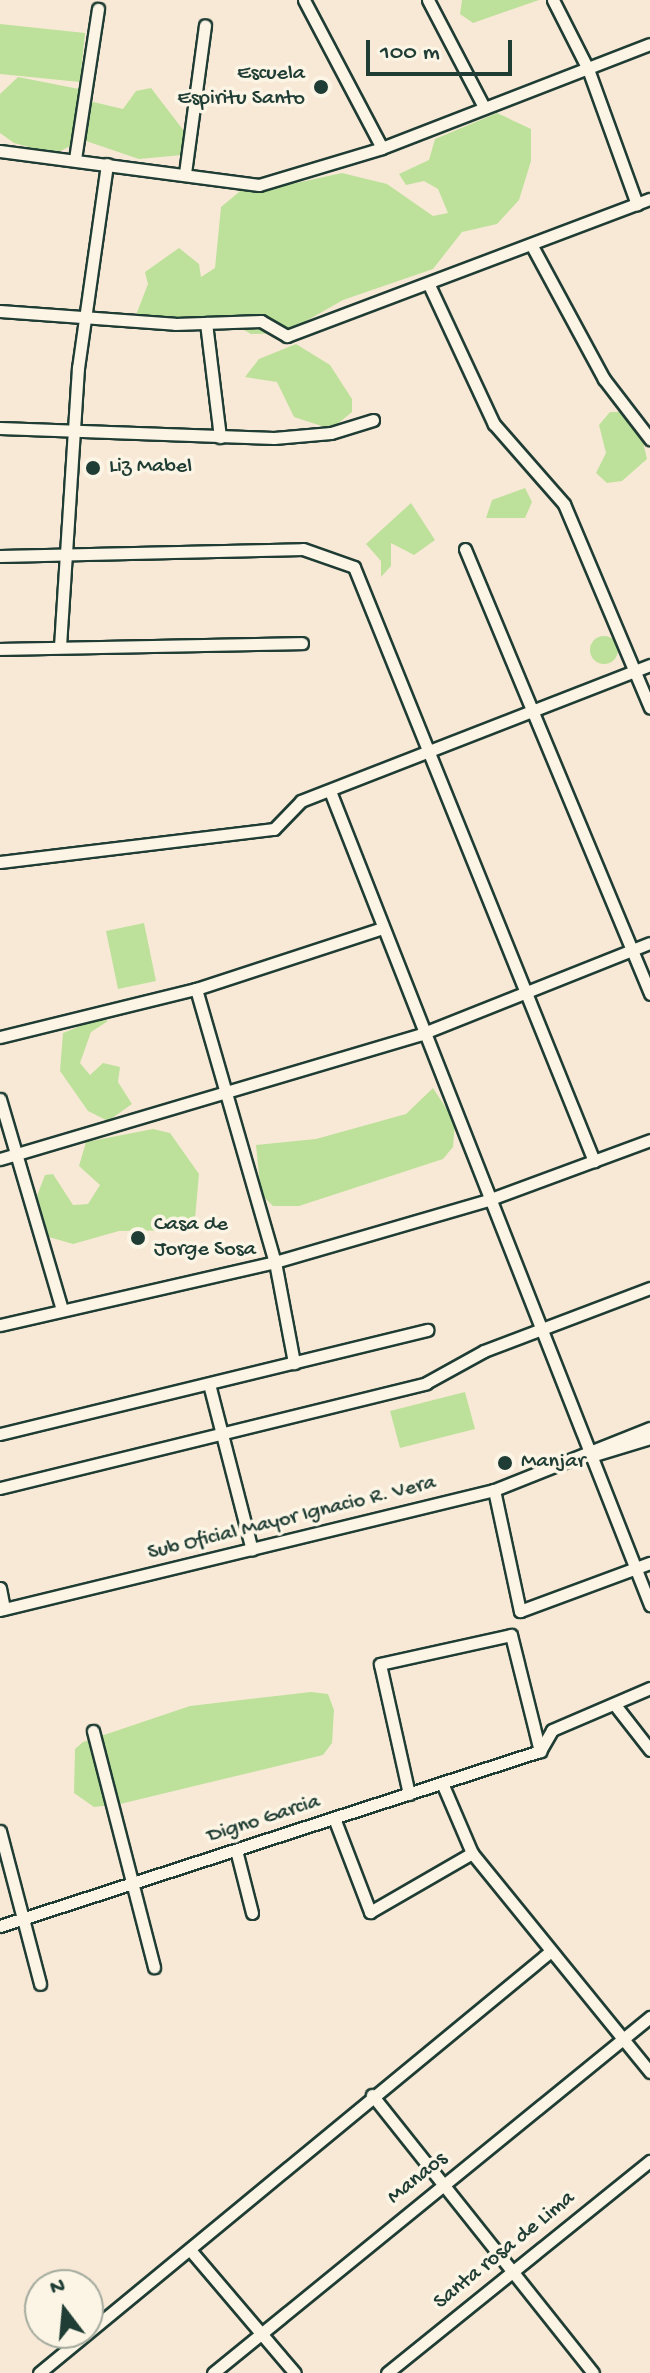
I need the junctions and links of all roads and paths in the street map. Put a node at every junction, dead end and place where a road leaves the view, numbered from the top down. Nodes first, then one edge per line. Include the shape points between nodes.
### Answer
1 (304, 0) edge
2 (428, 0) edge
3 (553, 0) edge
4 (98, 9) dead end
5 (205, 25) dead end
6 (650, 44) edge
7 (588, 69) junction
8 (484, 107) junction
9 (382, 148) junction
10 (0, 151) edge
11 (75, 159) junction
12 (107, 164) junction
13 (185, 173) junction
14 (650, 199) edge
15 (637, 204) junction
16 (532, 246) junction
17 (430, 287) junction
18 (0, 311) edge
19 (87, 318) junction
20 (206, 323) junction
21 (373, 420) dead end
22 (0, 428) edge
23 (74, 431) junction
24 (220, 437) junction
25 (650, 439) edge
26 (465, 549) dead end
27 (0, 556) edge
28 (64, 556) junction
29 (302, 643) dead end
30 (60, 646) junction
31 (0, 649) edge
32 (650, 665) edge
33 (635, 671) junction
34 (650, 708) edge
35 (532, 710) junction
36 (431, 749) junction
37 (330, 791) junction
38 (0, 862) edge
39 (380, 929) junction
40 (650, 943) edge
41 (633, 949) junction
42 (196, 989) junction
43 (527, 991) junction
44 (650, 994) edge
45 (421, 1034) junction
46 (0, 1037) edge
47 (226, 1098) junction
48 (0, 1099) edge
49 (650, 1140) edge
50 (15, 1156) junction
51 (0, 1159) edge
52 (594, 1161) junction
53 (488, 1200) junction
54 (275, 1262) junction
55 (650, 1288) edge
56 (62, 1309) junction
57 (0, 1325) edge
58 (428, 1330) dead end
59 (540, 1331) junction
60 (294, 1363) junction
61 (209, 1384) junction
62 (650, 1428) edge
63 (0, 1434) edge
64 (222, 1435) junction
65 (650, 1438) edge
66 (591, 1456) junction
67 (0, 1488) edge
68 (494, 1490) junction
69 (252, 1550) junction
70 (650, 1563) edge
71 (635, 1568) junction
72 (0, 1588) edge
73 (650, 1605) edge
74 (2, 1610) edge
75 (650, 1688) edge
76 (615, 1705) junction
77 (93, 1731) dead end
78 (650, 1750) edge
79 (540, 1751) junction
80 (442, 1783) junction
81 (409, 1794) junction
82 (334, 1818) junction
83 (0, 1831) edge
84 (236, 1850) junction
85 (472, 1853) junction
86 (130, 1884) junction
87 (252, 1913) dead end
88 (23, 1918) junction
89 (0, 1926) edge
90 (551, 1951) junction
91 (154, 1967) dead end
92 (40, 1984) dead end
93 (650, 2017) edge
94 (623, 2039) junction
95 (650, 2072) edge
96 (372, 2095) junction
97 (650, 2161) edge
98 (442, 2185) junction
99 (191, 2251) junction
100 (511, 2272) junction
101 (260, 2334) junction
102 (39, 2373) edge
103 (213, 2373) edge
104 (295, 2373) edge
105 (387, 2373) edge
106 (593, 2373) edge

1 - 9 street
2 - 8 street
3 - 7 street
4 - 11 street
5 - 13 street
6 - 7 street
7 - 8 street
7 - 15 street
8 - 9 street
9 - 13 street via 259,185
10 - 11 street
11 - 12 street
12 - 13 street
12 - 19 street
14 - 15 street
15 - 16 street
16 - 17 street
16 - 25 street via 604,379
17 - 20 street via 287,336 261,321
17 - 33 street via 494,424 564,504
18 - 19 street
19 - 20 street
19 - 23 street
20 - 24 street
21 - 24 street via 331,433
22 - 23 street
23 - 24 street
23 - 28 street
26 - 35 street
27 - 28 street
28 - 30 street
28 - 36 street via 303,549 339,557 363,584
29 - 30 street
30 - 31 street
32 - 33 street
33 - 34 street
33 - 35 street
35 - 36 street
35 - 41 street
36 - 37 street
36 - 43 street
37 - 38 street via 296,805 274,829
37 - 39 street
39 - 42 street
39 - 45 street
40 - 41 street
41 - 43 street
41 - 44 street
42 - 46 street
42 - 47 street
43 - 45 street
43 - 52 street
45 - 47 street
45 - 53 street
47 - 50 street
47 - 54 street
48 - 50 street
49 - 52 street
50 - 51 street
50 - 56 street
52 - 53 street
53 - 54 street
53 - 59 street
54 - 56 street
54 - 60 street
55 - 59 street
56 - 57 street
58 - 60 street
59 - 64 street via 426,1383
59 - 66 street
60 - 61 street
61 - 63 street
61 - 64 street
62 - 66 street
64 - 67 street
64 - 69 street
65 - 66 street
66 - 68 street, Sub Oficial Mayor Ignacio R. Vera
66 - 71 street
68 - 69 street, Sub Oficial Mayor Ignacio R. Vera
68 - 71 street via 516,1604 524,1612
69 - 74 street, Sub Oficial Mayor Ignacio R. Vera
70 - 71 street
71 - 73 street
72 - 74 street
75 - 76 street
76 - 78 street
76 - 79 street via 550,1731
77 - 86 street
79 - 80 street, Digno Garcia
79 - 81 street via 508,1633 380,1664
80 - 81 street, Digno Garcia
80 - 85 street
81 - 82 street, Digno Garcia
82 - 84 street, Digno Garcia
82 - 85 street via 370,1912
83 - 88 street
84 - 86 street, Digno Garcia
84 - 87 street
85 - 90 street
86 - 88 street, Digno Garcia
86 - 91 street
88 - 89 street, Digno Garcia
88 - 92 street
90 - 94 street
90 - 96 street
93 - 94 street, Manaos
94 - 95 street
94 - 98 street, Manaos
96 - 98 street
96 - 99 street
97 - 100 street, Santa rosa de Lima
98 - 100 street
98 - 101 street, Manaos
99 - 101 street
99 - 102 street
100 - 105 street, Santa rosa de Lima
100 - 106 street
101 - 103 street, Manaos
101 - 104 street

